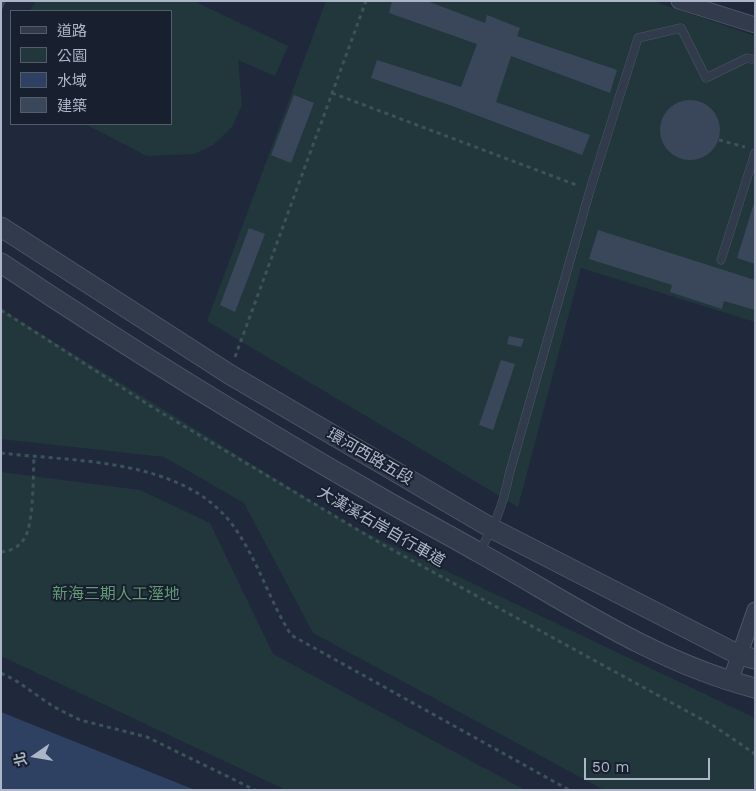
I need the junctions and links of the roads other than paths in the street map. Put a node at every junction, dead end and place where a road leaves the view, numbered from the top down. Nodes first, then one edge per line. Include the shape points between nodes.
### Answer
1 (679, 1) edge
2 (755, 25) edge
3 (755, 60) edge
4 (755, 151) edge
5 (1, 227) edge
6 (721, 260) dead end
7 (1, 263) edge
8 (493, 529) junction
9 (479, 552) junction
10 (755, 610) edge
11 (747, 657) edge
12 (730, 682) junction
13 (755, 688) edge

1 - 2 street
3 - 8 lane via 746,58 706,78 681,28 638,38 590,190 503,506
4 - 6 lane
5 - 8 street, 環河西路五段 via 229,374
7 - 9 street, 環河西路五段 via 207,395
8 - 9 lane
8 - 11 street, 環河西路五段
9 - 12 street, 環河西路五段 via 605,626 679,662
10 - 11 street
11 - 12 street
12 - 13 street, 環河西路五段

